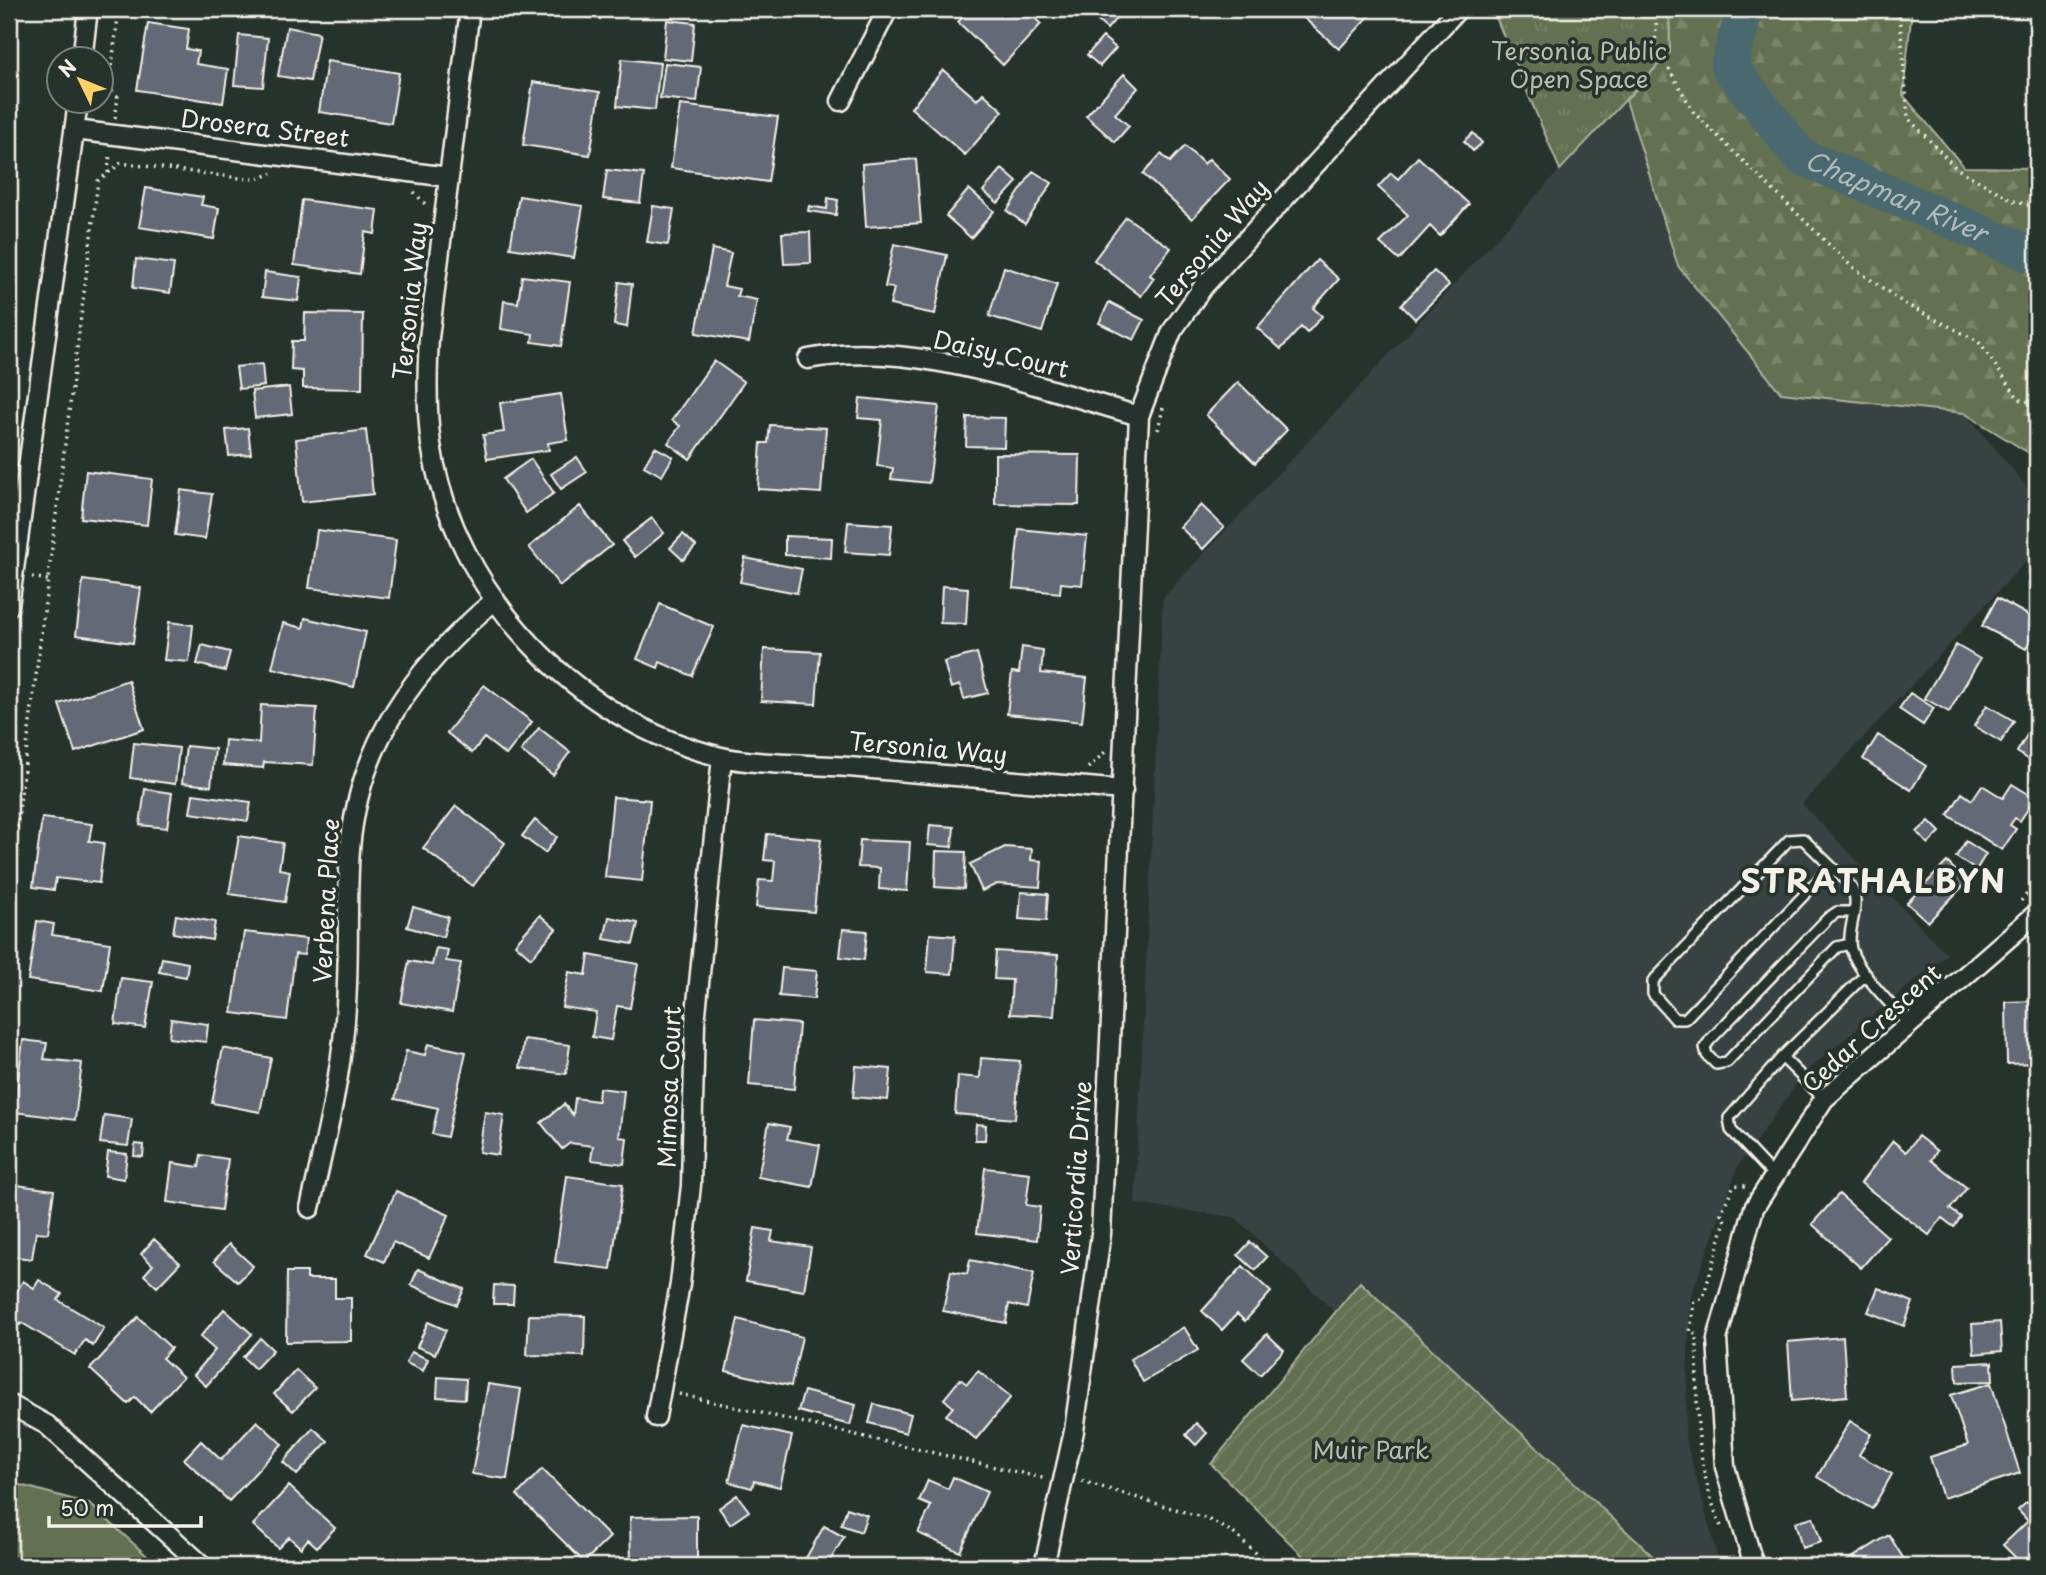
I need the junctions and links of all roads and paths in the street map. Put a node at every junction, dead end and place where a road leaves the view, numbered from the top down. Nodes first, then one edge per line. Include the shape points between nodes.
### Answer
1 (88, 9) edge
2 (119, 9) edge
3 (470, 9) edge
4 (888, 9) edge
5 (1458, 9) edge
6 (1657, 9) edge
7 (1899, 9) edge
8 (84, 46) edge
9 (114, 46) edge
10 (841, 101) dead end
11 (76, 116) edge
12 (75, 130) junction
13 (110, 155) dead end
14 (275, 171) dead end
15 (107, 174) junction
16 (449, 177) junction
17 (409, 189) dead end
18 (2037, 208) edge
19 (428, 215) dead end
20 (808, 359) dead end
21 (1163, 403) dead end
22 (2037, 404) edge
23 (1139, 416) junction
24 (1154, 438) dead end
25 (14, 520) edge
26 (29, 577) dead end
27 (48, 580) junction
28 (495, 600) junction
29 (9, 606) edge
30 (1108, 744) dead end
31 (722, 757) junction
32 (1083, 769) dead end
33 (1123, 790) junction
34 (1831, 867) junction
35 (9, 890) edge
36 (1854, 912) junction
37 (2037, 913) edge
38 (1850, 944) junction
39 (1866, 974) junction
40 (1910, 1026) junction
41 (1782, 1057) junction
42 (1824, 1099) junction
43 (1774, 1177) junction
44 (1734, 1185) dead end
45 (310, 1208) dead end
46 (1690, 1332) dead end
47 (677, 1393) dead end
48 (9, 1404) edge
49 (656, 1417) dead end
50 (1050, 1480) dead end
51 (1080, 1480) dead end
52 (203, 1566) edge
53 (1044, 1566) edge
54 (1271, 1566) edge
55 (1754, 1566) edge

1 - 8 street
2 - 9 path
3 - 16 street, Tersonia Way
4 - 10 street
5 - 23 street, Tersonia Way via 1203,287 1172,331
6 - 22 path via 1656,44 1693,113 1850,265 1905,304 1978,341 2019,399
7 - 18 path via 1908,118 1956,168 2014,201
11 - 12 street
12 - 16 street, Drosera Street
12 - 25 street
13 - 15 path
14 - 15 path via 247,179 121,163
15 - 27 path via 98,181
16 - 28 street, Tersonia Way via 429,338 426,388 431,446 451,515
17 - 19 path via 425,203
20 - 23 street, Daisy Court via 844,352 951,364
21 - 24 path
23 - 33 street, Tersonia Way
25 - 29 street
26 - 27 path
27 - 35 path
28 - 31 street, Tersonia Way via 559,674 603,707 650,731
28 - 45 street, Verbena Place via 459,630 412,682 380,735 358,795 350,849 345,1020
30 - 32 path via 1100,759
31 - 33 street, Tersonia Way
31 - 49 street, Mimosa Court via 695,1023 691,1185 680,1284
33 - 53 street, Verticordia Drive via 1101,1234 1074,1431
34 - 34 lane via 1803,839 1789,840 1653,981 1653,994 1675,1019 1685,1019
34 - 36 lane via 1853,888
36 - 38 lane
36 - 38 lane via 1837,912 1828,918 1710,1040 1705,1047 1707,1055 1716,1065 1727,1062 1837,947
37 - 40 street, Cedar Crescent
38 - 39 lane
39 - 40 lane
39 - 41 lane
40 - 42 street, Cedar Crescent
41 - 42 lane
41 - 43 lane via 1730,1118 1731,1130
42 - 43 street, Cedar Crescent
43 - 55 street, Cedar Crescent via 1754,1208 1717,1339 1725,1467
44 - 46 path via 1721,1213 1725,1221 1703,1298 1694,1302
47 - 50 path
48 - 52 street via 47,1425
51 - 54 path via 1208,1518

